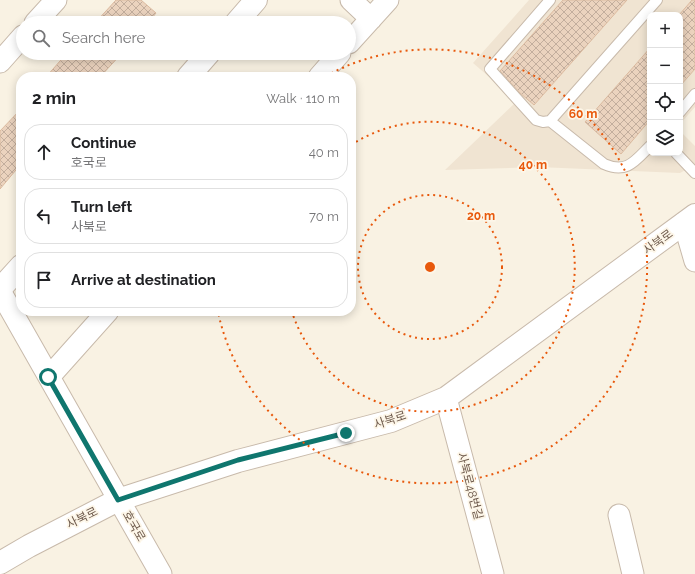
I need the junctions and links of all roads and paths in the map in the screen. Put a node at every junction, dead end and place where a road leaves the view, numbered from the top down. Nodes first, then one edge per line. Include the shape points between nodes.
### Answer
1 (56, 0) edge
2 (256, 0) edge
3 (351, 0) edge
4 (388, 0) edge
5 (550, 0) edge
6 (657, 0) edge
7 (41, 16) edge
8 (242, 16) edge
9 (371, 19) junction
10 (356, 35) edge
11 (16, 44) edge
12 (203, 60) edge
13 (334, 60) edge
14 (0, 62) edge
15 (192, 72) edge
16 (323, 72) edge
17 (695, 94) edge
18 (683, 108) edge
19 (550, 121) junction
20 (647, 149) edge
21 (679, 156) edge
22 (695, 173) edge
23 (690, 219) edge
24 (695, 261) edge
25 (6, 279) edge
26 (16, 302) edge
27 (22, 316) edge
28 (103, 316) edge
29 (48, 377) junction
30 (446, 398) junction
31 (118, 500) junction
32 (619, 515) dead end
33 (0, 564) edge
34 (161, 574) edge
35 (493, 574) edge
36 (633, 574) edge

1 - 7 street
2 - 8 street
3 - 9 street
4 - 9 street
5 - 19 lane via 490,69 536,120
6 - 19 lane
9 - 10 street
11 - 14 street
12 - 15 street
13 - 16 street
17 - 18 lane
19 - 20 lane via 596,159 611,168 622,168 632,164
21 - 22 lane
23 - 24 street
23 - 30 street, 사북로
25 - 26 street, 호국로
27 - 29 street, 호국로
28 - 29 street
29 - 31 street, 호국로
30 - 31 street, 사북로 via 391,421 238,460
30 - 35 street, 사북로48번길
31 - 33 street, 사북로
31 - 34 street, 호국로
32 - 36 street

